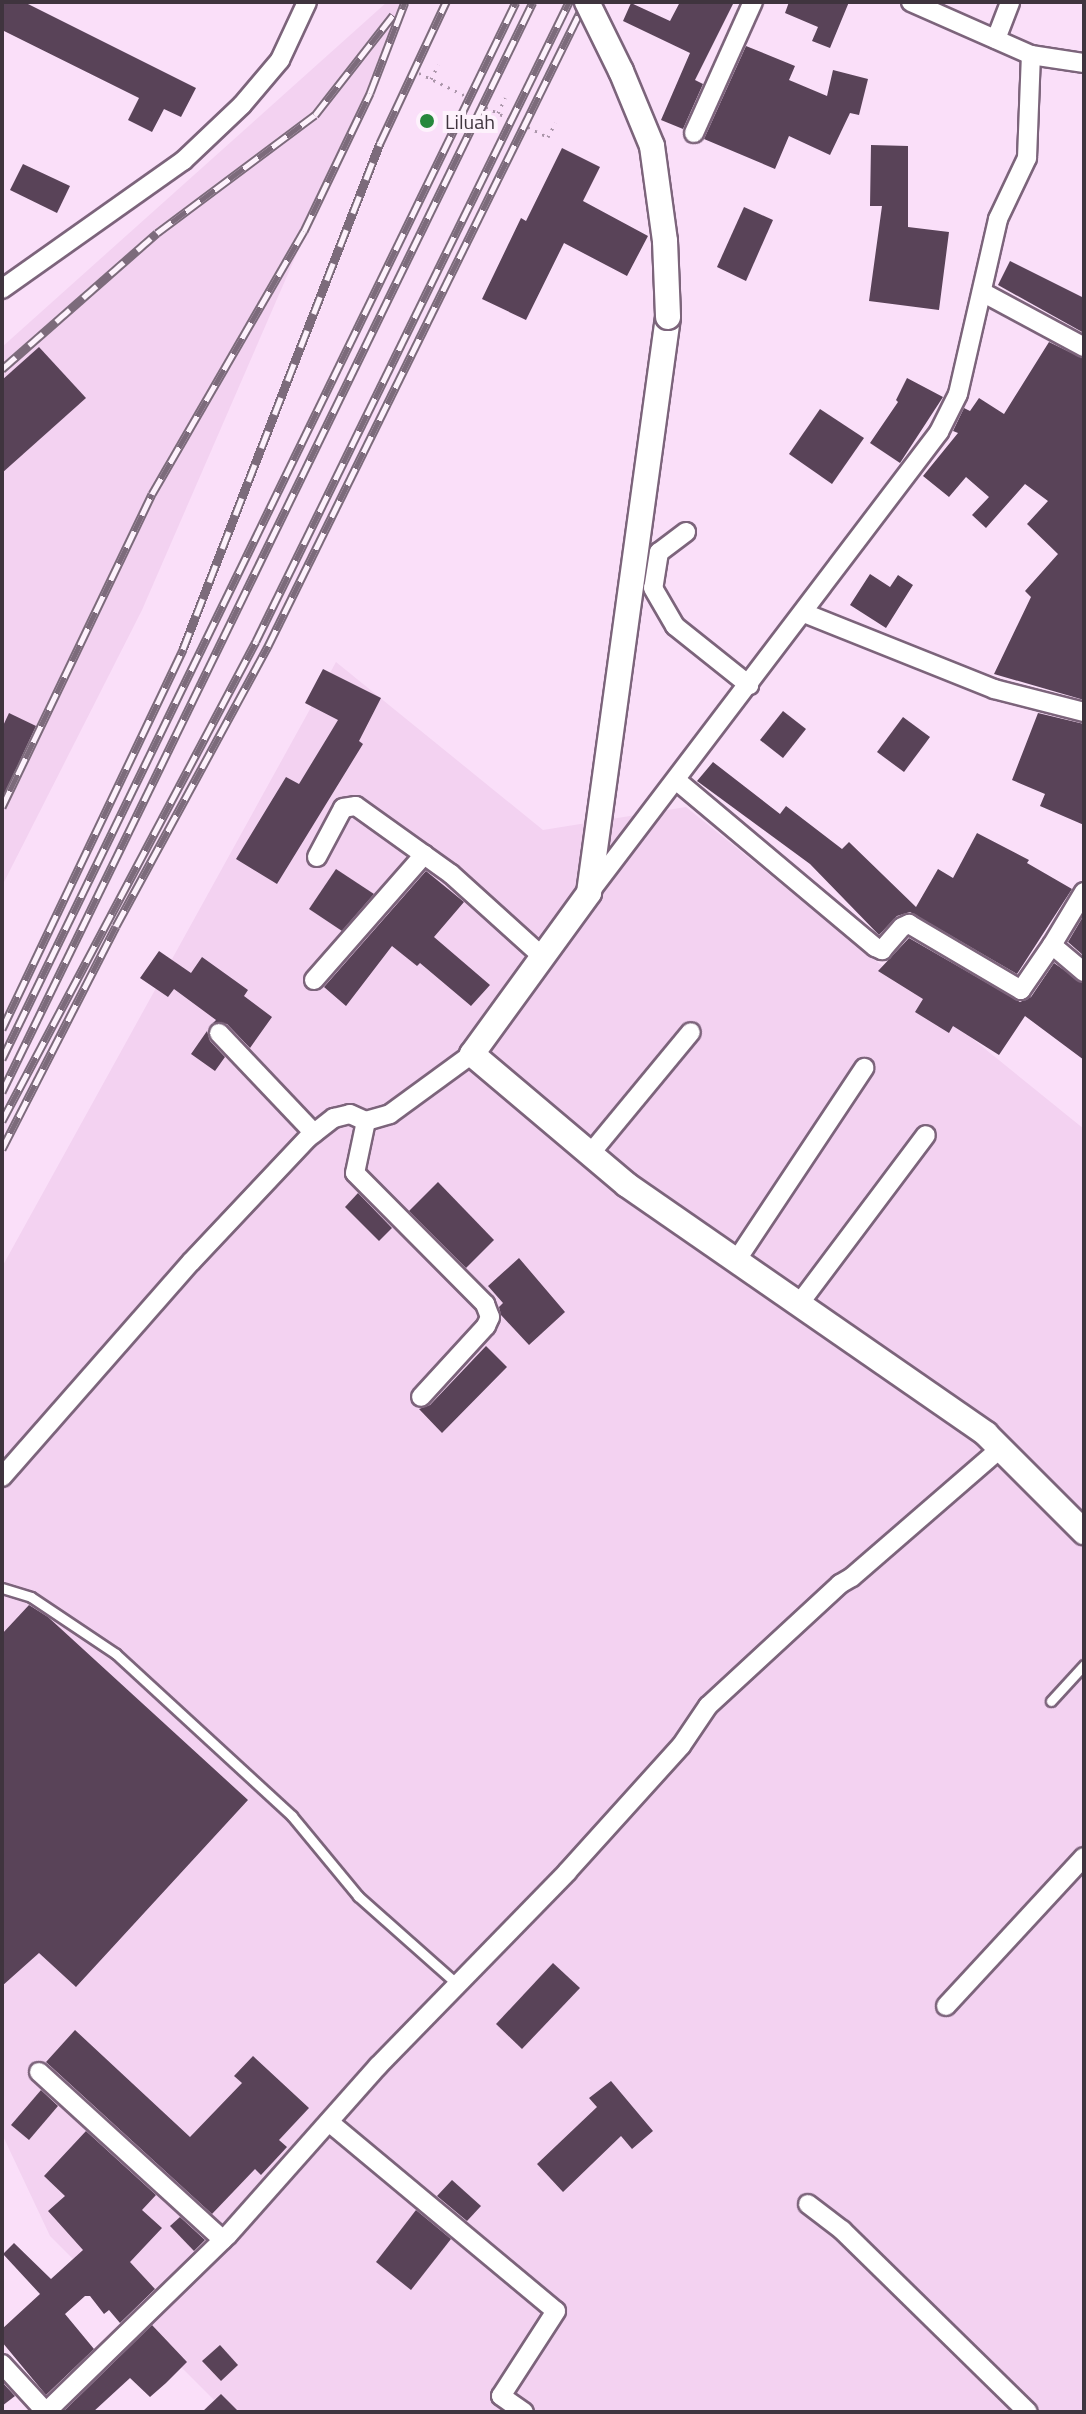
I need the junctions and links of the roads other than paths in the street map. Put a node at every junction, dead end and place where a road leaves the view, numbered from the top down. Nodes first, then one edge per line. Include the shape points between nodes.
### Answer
1 (307, 2) edge
2 (587, 2) edge
3 (753, 2) edge
4 (911, 2) edge
5 (1010, 2) edge
6 (996, 39) junction
7 (1031, 55) junction
8 (1084, 63) edge
9 (694, 133) dead end
10 (2, 289) edge
11 (982, 292) junction
12 (1084, 347) edge
13 (686, 532) dead end
14 (804, 613) junction
15 (749, 685) junction
16 (1084, 712) edge
17 (676, 780) junction
18 (424, 855) junction
19 (317, 857) dead end
20 (589, 893) junction
21 (1081, 902) edge
22 (1052, 945) junction
23 (543, 957) junction
24 (1084, 972) edge
25 (314, 980) dead end
26 (691, 1032) dead end
27 (219, 1033) dead end
28 (472, 1054) junction
29 (864, 1068) dead end
30 (366, 1121) junction
31 (314, 1133) junction
32 (926, 1135) dead end
33 (590, 1154) junction
34 (736, 1261) junction
35 (799, 1304) junction
36 (421, 1397) dead end
37 (1000, 1449) junction
38 (2, 1477) edge
39 (1084, 1532) edge
40 (2, 1588) edge
41 (1084, 1665) edge
42 (1051, 1701) dead end
43 (1084, 1857) edge
44 (458, 1985) junction
45 (946, 2006) dead end
46 (39, 2072) dead end
47 (329, 2122) junction
48 (808, 2204) dead end
49 (223, 2240) junction
50 (2, 2364) edge
51 (46, 2411) edge
52 (524, 2412) edge
53 (1028, 2412) edge

1 - 10 street via 280,60 183,161
2 - 20 street, bridge via 652,146 665,241 668,317
3 - 9 street
4 - 6 street
5 - 6 street
6 - 7 street
7 - 8 street
7 - 11 street via 1027,158 998,219
11 - 12 street
11 - 14 street via 958,394 939,432
13 - 15 street via 659,552 653,588 675,626
14 - 15 street
14 - 16 street via 994,689
15 - 17 street
17 - 20 street
17 - 22 street via 875,947 882,950 909,924 1021,990
18 - 19 street via 351,804 343,808
18 - 23 street
18 - 25 street
20 - 23 street
21 - 22 street
22 - 24 street
23 - 28 street
26 - 33 street
27 - 31 street
28 - 30 street via 390,1114
28 - 33 street
29 - 34 street
30 - 31 street via 350,1114
30 - 36 street via 355,1173 485,1304 490,1317
31 - 38 street via 191,1262
32 - 35 street
33 - 34 street
34 - 35 street
35 - 37 street
37 - 39 street
37 - 44 street via 840,1584 708,1706 681,1746
40 - 44 lane via 31,1597 116,1654 292,1816 358,1896
41 - 42 lane
43 - 45 street
44 - 47 street
46 - 49 street
47 - 49 street
47 - 52 street via 556,2311 501,2396
48 - 53 street via 842,2230
49 - 51 street
50 - 51 street

